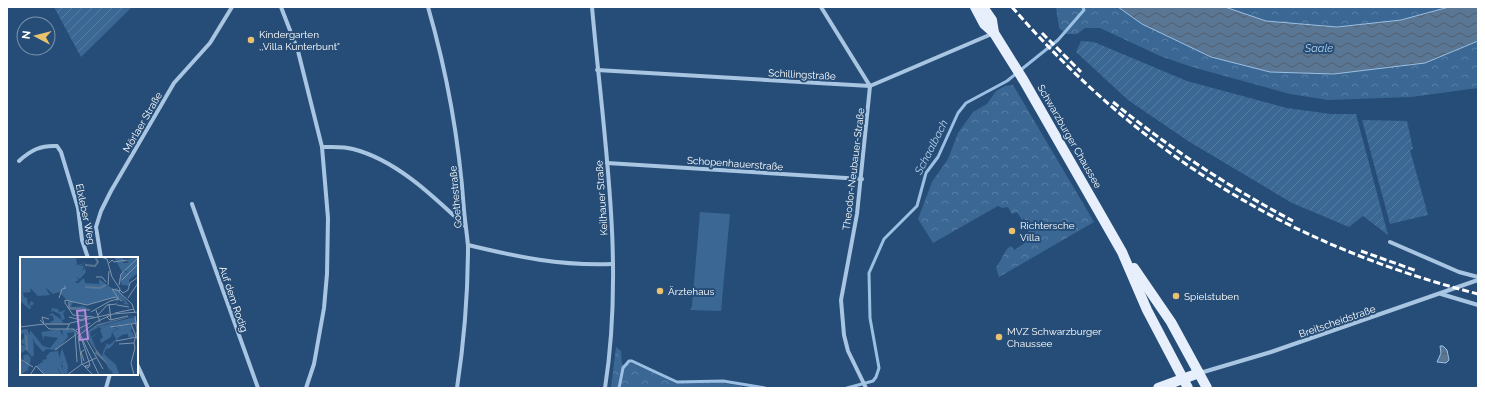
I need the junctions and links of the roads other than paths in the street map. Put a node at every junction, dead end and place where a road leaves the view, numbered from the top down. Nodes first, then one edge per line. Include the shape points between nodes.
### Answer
1 (232, 7) edge
2 (281, 7) edge
3 (428, 7) edge
4 (592, 7) edge
5 (821, 7) edge
6 (975, 7) edge
7 (983, 7) edge
8 (994, 33) junction
9 (597, 70) junction
10 (870, 86) junction
11 (322, 147) junction
12 (19, 161) dead end
13 (607, 163) junction
14 (862, 179) junction
15 (192, 204) dead end
16 (466, 226) junction
17 (1390, 242) dead end
18 (468, 245) junction
19 (1122, 252) junction
20 (88, 257) edge
21 (101, 257) edge
22 (612, 264) junction
23 (1478, 278) edge
24 (1440, 294) junction
25 (1478, 305) edge
26 (138, 366) edge
27 (1199, 373) junction
28 (110, 375) edge
29 (1185, 384) edge
30 (106, 388) edge
31 (148, 388) edge
32 (258, 388) edge
33 (306, 388) edge
34 (457, 388) edge
35 (605, 388) edge
36 (866, 388) edge
37 (1158, 388) edge
38 (1208, 388) edge

1 - 21 street, Mörlaer Straße via 210,43 174,83 100,211 96,227
2 - 11 street via 298,51
3 - 16 street, Goethestraße via 442,54 452,104
4 - 9 street, Keilhauer Straße
5 - 10 street
6 - 8 main road, Schwarzburger Chaussee via 984,24
7 - 8 main road, Schwarzburger Chaussee via 992,20
8 - 10 street, Schillingstraße
8 - 19 main road, Schwarzburger Chaussee
9 - 10 street, Schillingstraße
9 - 13 street, Keilhauer Straße
10 - 14 street, Theodor-Neubauer-Straße
11 - 16 street via 352,148 388,164 434,198
11 - 33 street via 328,218 327,279 320,337
12 - 20 street, Elxleber Weg via 29,151 39,147 57,146 78,208 82,240
13 - 14 street, Schopenhauerstraße
13 - 22 street, Keilhauer Straße via 612,223
14 - 36 street, Theodor-Neubauer-Straße via 841,300 848,351
15 - 32 street, Auf dem Rodig via 198,214
16 - 18 street, Goethestraße
17 - 23 street
18 - 22 street via 530,260
18 - 34 street, Goethestraße
19 - 27 main road, Schwarzburger Chaussee via 1171,322
19 - 29 main road, Schwarzburger Chaussee
22 - 35 street, Keilhauer Straße via 612,348
23 - 24 street, Breitscheidstraße
24 - 25 street
24 - 27 street, Breitscheidstraße via 1271,352
26 - 31 street
27 - 29 main road
27 - 38 main road, Schwarzburger Chaussee
28 - 30 street
29 - 37 main road

